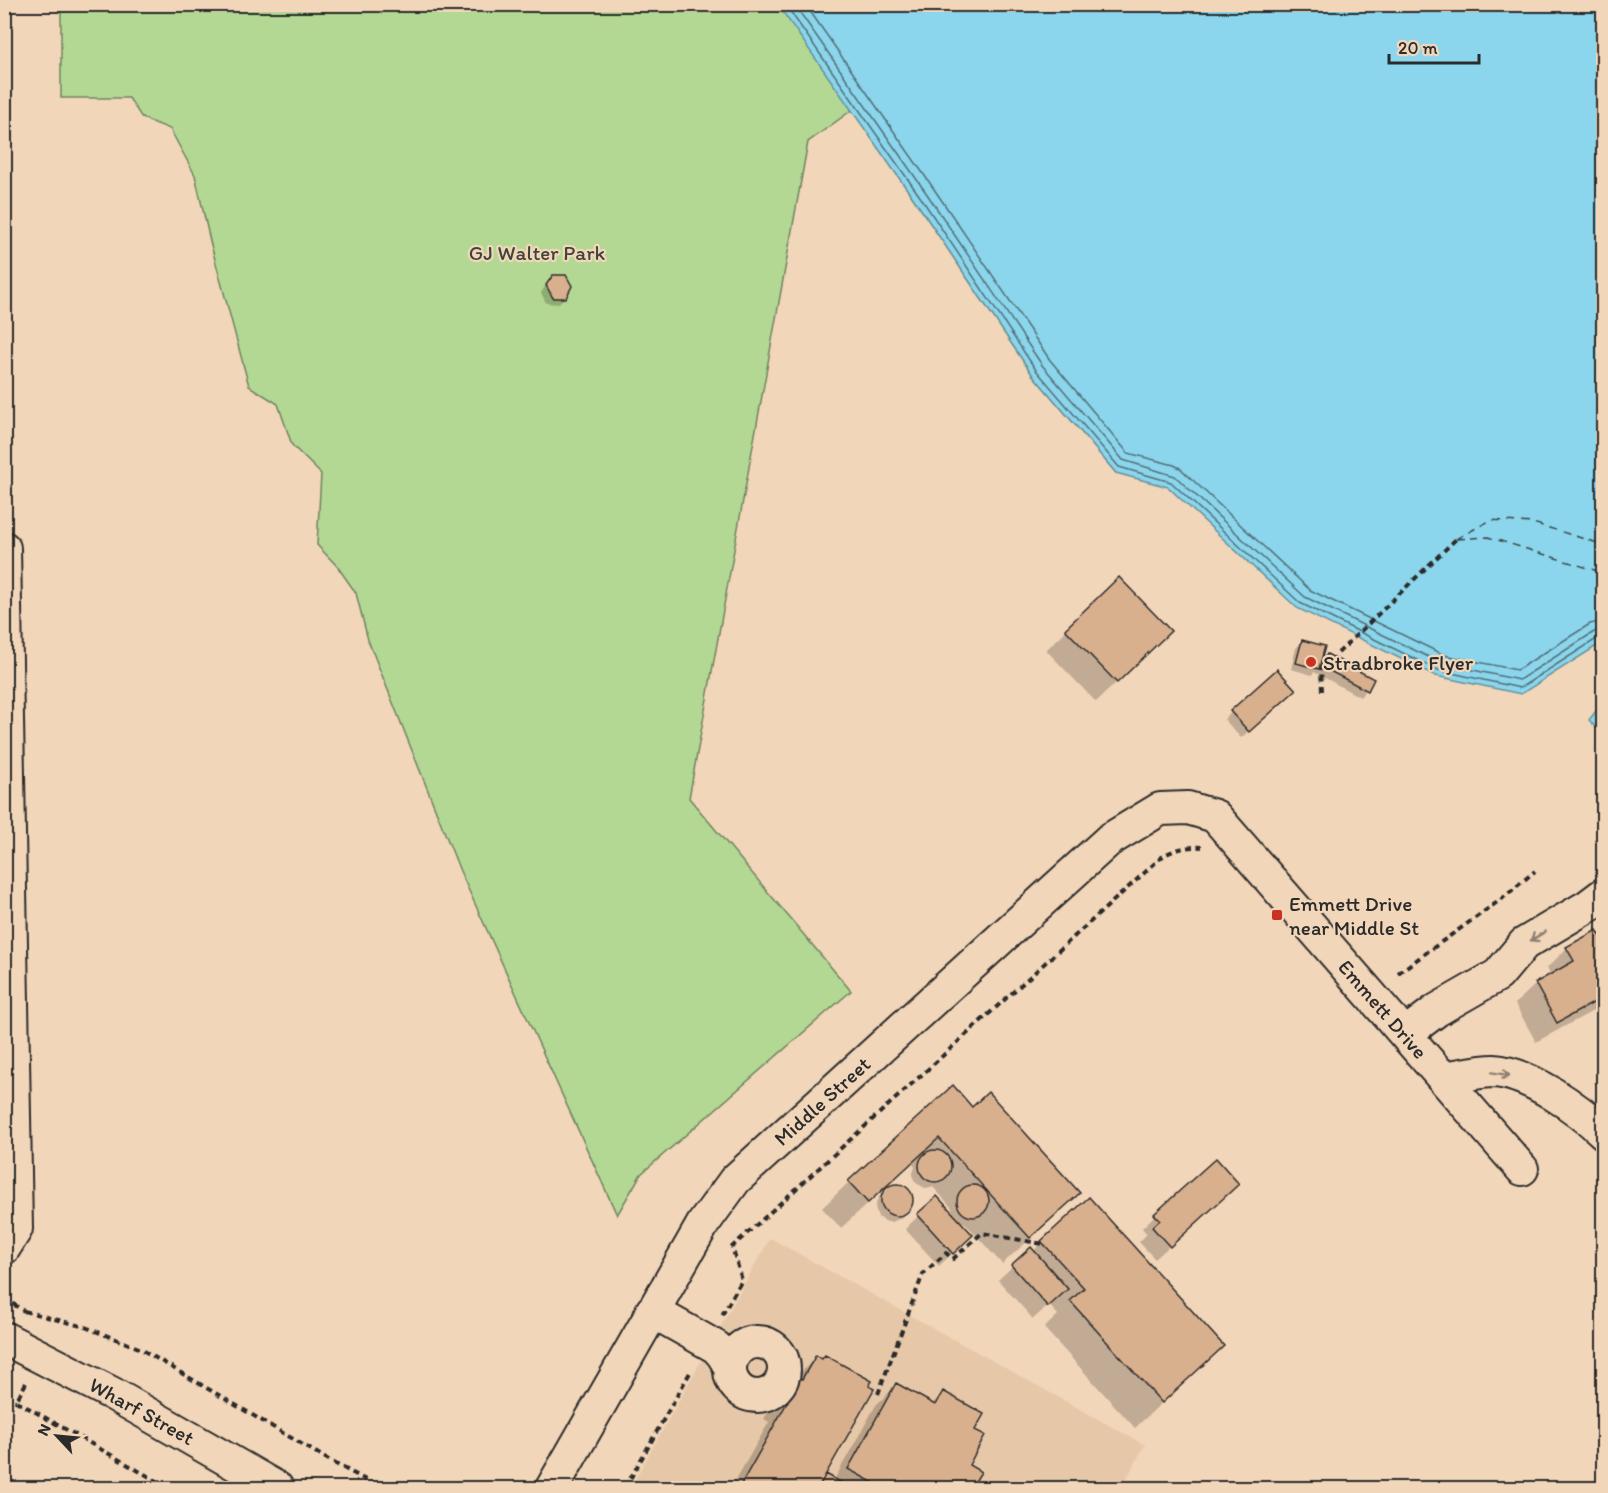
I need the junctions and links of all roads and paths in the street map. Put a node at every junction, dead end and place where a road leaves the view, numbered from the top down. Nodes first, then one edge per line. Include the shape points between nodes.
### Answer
1 (1456, 539) dead end
2 (4, 548) edge
3 (1336, 655) dead end
4 (1323, 668) dead end
5 (1322, 691) dead end
6 (1188, 808) joint
7 (1209, 849) dead end
8 (1535, 871) dead end
9 (1596, 900) edge
10 (1398, 973) dead end
11 (1405, 1034) junction
12 (1443, 1078) junction
13 (1604, 1133) edge
14 (1522, 1169) dead end
15 (1044, 1244) dead end
16 (4, 1248) edge
17 (24, 1311) dead end
18 (652, 1311) junction
19 (4, 1338) edge
20 (724, 1350) junction
21 (878, 1394) dead end
22 (4, 1400) edge
23 (16, 1401) dead end
24 (278, 1488) edge
25 (381, 1488) edge
26 (552, 1488) edge
27 (625, 1488) edge

1 - 3 path
2 - 16 street via 16,1228
4 - 5 path
6 - 11 street, Emmett Drive via 1215,816
6 - 18 street, Middle Street via 1160,809 1109,840 735,1180
7 - 20 path via 1187,847 1164,855 732,1247 742,1280
8 - 10 path
9 -> 11 street via 1524,944 1498,975 1437,1010
11 - 12 street, Emmett Drive
12 -> 13 street via 1496,1071 1527,1080 1563,1100
12 - 14 street, Emmett Drive
15 - 21 path via 982,1233 953,1259 946,1253 923,1274
17 - 25 path via 85,1327 139,1348
18 - 20 street
18 - 26 street, Middle Street
19 - 24 street, Wharf Street via 113,1394
20 - 27 path
22 - 23 path

